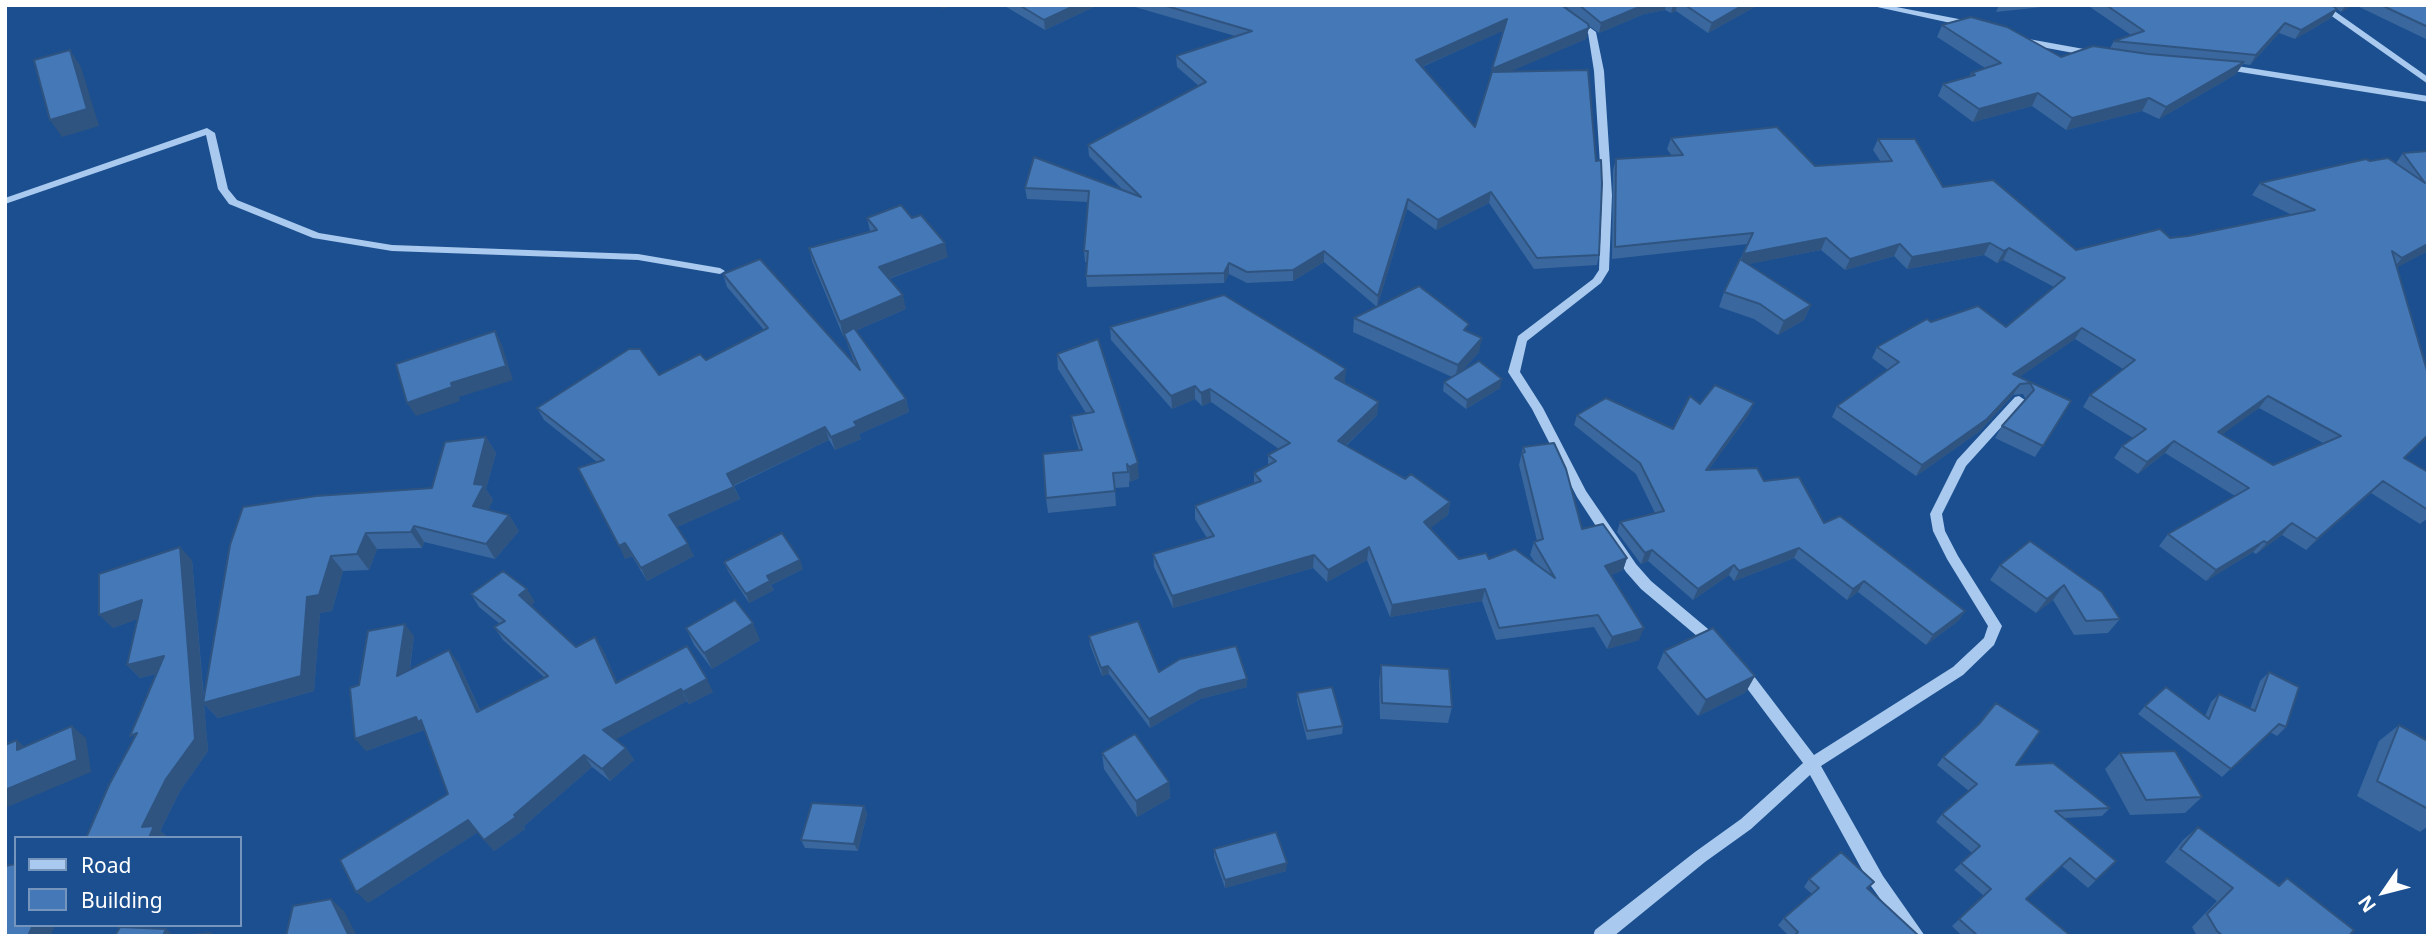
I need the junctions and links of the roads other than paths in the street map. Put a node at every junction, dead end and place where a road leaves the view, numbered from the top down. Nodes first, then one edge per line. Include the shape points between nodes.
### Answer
1 (1553, 5) edge
2 (1872, 5) edge
3 (2320, 5) edge
4 (1977, 26) edge
5 (2016, 38) edge
6 (2103, 55) edge
7 (2214, 66) edge
8 (2428, 81) edge
9 (2428, 99) edge
10 (5, 201) edge
11 (720, 271) dead end
12 (2019, 400) edge
13 (1812, 764) junction
14 (1601, 936) edge
15 (1917, 936) edge

1 - 13 street via 1592,32 1600,71 1607,195 1604,270 1597,281 1522,340 1514,372 1581,494 1631,568 1730,659
2 - 4 street
3 - 8 street
5 - 6 street
7 - 9 street
10 - 11 street via 206,131 223,189 233,202 317,236 392,248 638,257
12 - 13 street via 1961,463 1936,514 1953,559 1996,626 1989,641 1958,670
13 - 14 street via 1746,824
13 - 15 street via 1877,881

